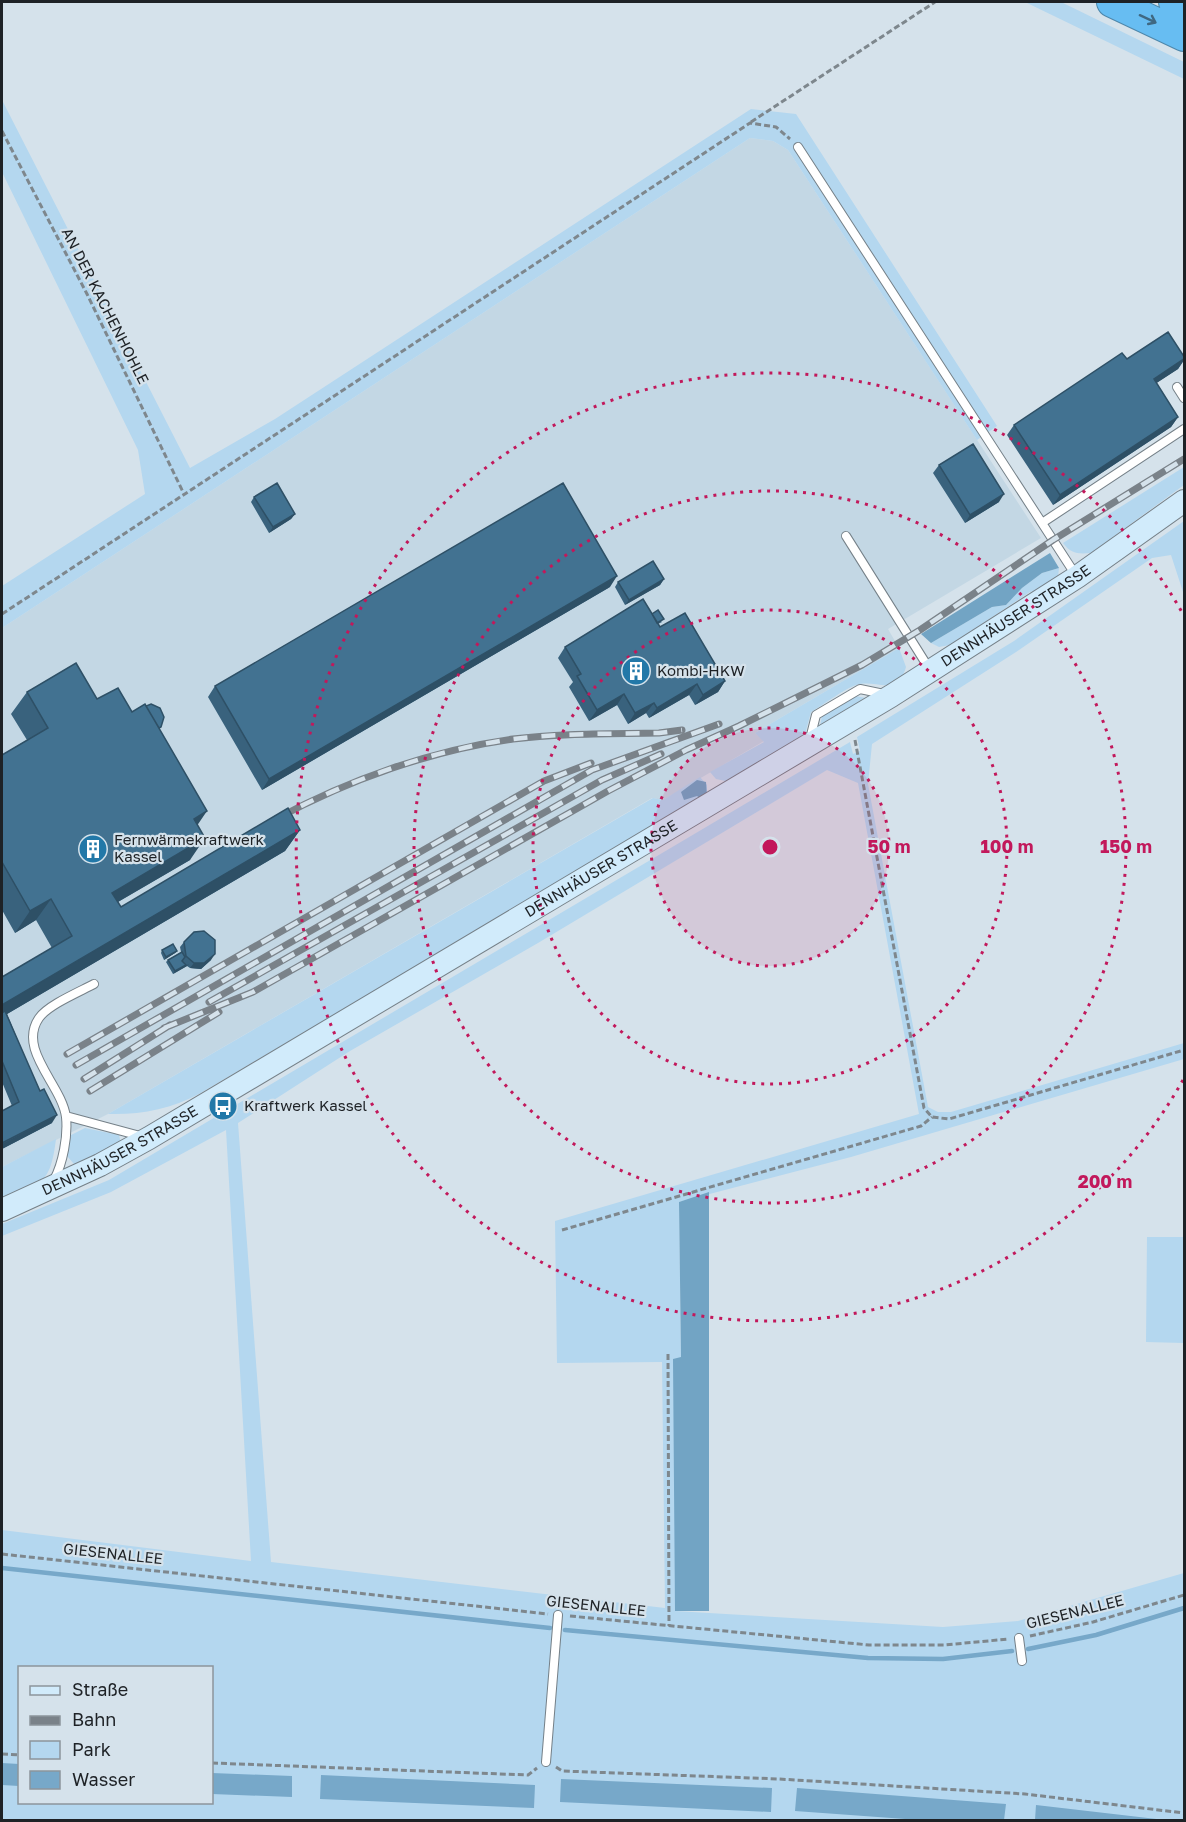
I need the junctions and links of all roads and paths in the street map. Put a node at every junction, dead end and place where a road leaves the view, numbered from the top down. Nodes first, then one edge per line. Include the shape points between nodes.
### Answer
1 (935, 2) edge
2 (1112, 2) edge
3 (1174, 2) edge
4 (1185, 6) edge
5 (1185, 36) edge
6 (750, 123) junction
7 (2, 131) edge
8 (798, 147) joint
9 (1177, 387) dead end
10 (1185, 399) edge
11 (1185, 429) edge
12 (184, 494) junction
13 (1185, 501) edge
14 (1042, 523) junction
15 (846, 536) dead end
16 (1077, 577) junction
17 (2, 614) edge
18 (930, 671) junction
19 (891, 696) junction
20 (851, 719) junction
21 (808, 744) junction
22 (94, 984) edge
23 (1185, 1050) edge
24 (36, 1052) junction
25 (27, 1056) edge
26 (66, 1116) junction
27 (932, 1117) junction
28 (149, 1138) junction
29 (49, 1190) junction
30 (2, 1210) edge
31 (562, 1230) dead end
32 (668, 1354) dead end
33 (2, 1554) edge
34 (1185, 1595) edge
35 (558, 1615) junction
36 (669, 1626) junction
37 (1019, 1638) junction
38 (1022, 1661) dead end
39 (2, 1754) edge
40 (18, 1755) edge
41 (546, 1762) junction
42 (213, 1763) edge
43 (1185, 1812) edge

1 - 6 path
2 -> 5 highway
3 - 4 highway
6 - 8 path via 777,127
6 - 12 path
7 - 12 path, AN DER KACHENHOHLE
8 - 14 lane
9 - 10 lane
11 - 14 lane
12 - 17 path
13 - 16 street, DENNHÄUSER STRASSE
14 - 16 lane
15 - 18 lane
16 - 18 street, DENNHÄUSER STRASSE
18 - 19 street, DENNHÄUSER STRASSE
19 - 20 street, DENNHÄUSER STRASSE
19 - 21 lane via 860,689 816,715
20 - 21 street, DENNHÄUSER STRASSE
20 - 27 path via 924,1108
21 - 28 street, DENNHÄUSER STRASSE
22 - 24 lane via 39,1017 32,1036
23 - 27 path via 949,1119
24 - 25 lane
24 - 26 lane
26 - 28 lane
26 - 29 lane via 60,1168
27 - 31 path via 921,1126
28 - 29 street, DENNHÄUSER STRASSE
29 - 30 street, DENNHÄUSER STRASSE
32 - 36 path
33 - 35 path, GIESENALLEE
34 - 37 path, GIESENALLEE via 1084,1625
35 - 36 path, GIESENALLEE
35 - 41 lane
36 - 37 path, GIESENALLEE via 869,1645 944,1645
37 - 38 lane
39 - 40 path
41 - 42 path via 528,1775
41 - 43 path via 562,1771 1025,1794

